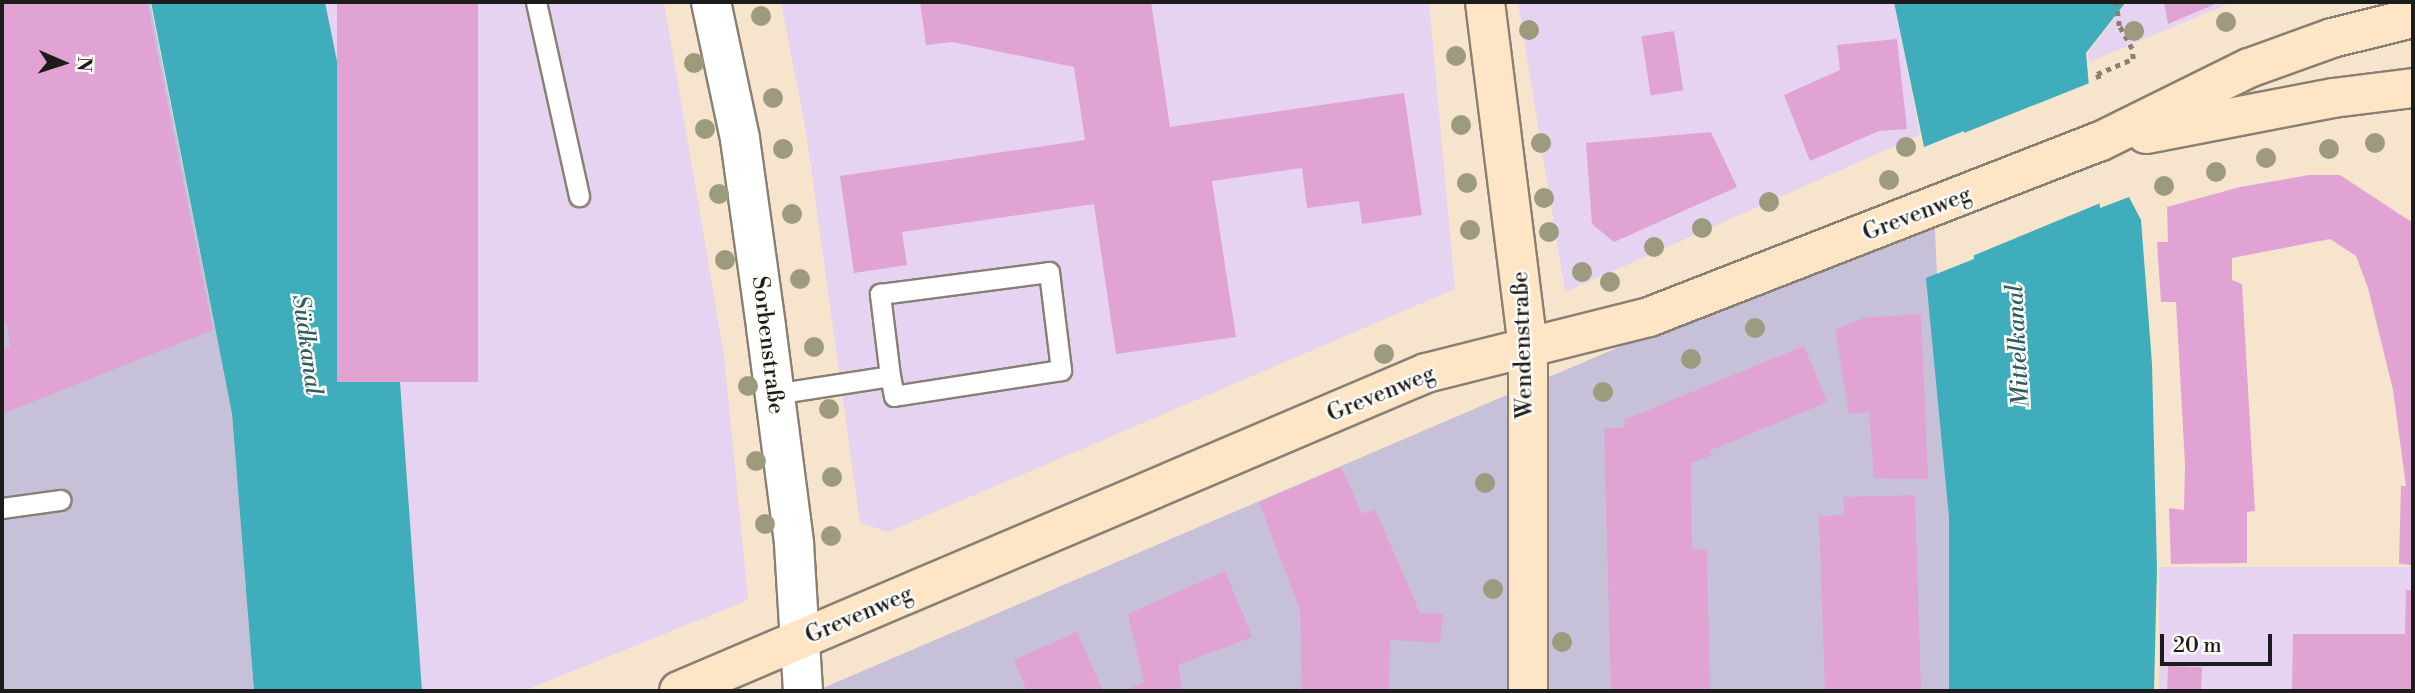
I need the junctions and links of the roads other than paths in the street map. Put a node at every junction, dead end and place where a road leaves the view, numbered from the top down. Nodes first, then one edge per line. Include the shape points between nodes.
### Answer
1 (536, 2) edge
2 (711, 2) edge
3 (1485, 2) edge
4 (2413, 18) edge
5 (2413, 88) edge
6 (2099, 142) junction
7 (579, 195) dead end
8 (1528, 349) junction
9 (890, 376) junction
10 (774, 394) junction
11 (60, 500) dead end
12 (2, 508) edge
13 (800, 640) junction
14 (679, 691) edge
15 (803, 691) edge
16 (1528, 691) edge

1 - 7 lane
2 - 10 street, Sorbenstraße via 740,139
3 - 8 main road, Wendenstraße
4 - 6 main road, Grevenweg via 2332,38 2249,68
5 - 6 main road, Grevenweg via 2333,98
6 - 8 main road, Grevenweg via 1649,317
8 - 13 main road, Grevenweg via 1426,373
8 - 16 main road, Wendenstraße
9 - 9 lane via 880,295 1049,272 1061,370 894,396
9 - 10 lane
10 - 13 street, Sorbenstraße via 794,544
11 - 12 lane
13 - 14 main road, Grevenweg
13 - 15 street, Sorbenstraße

